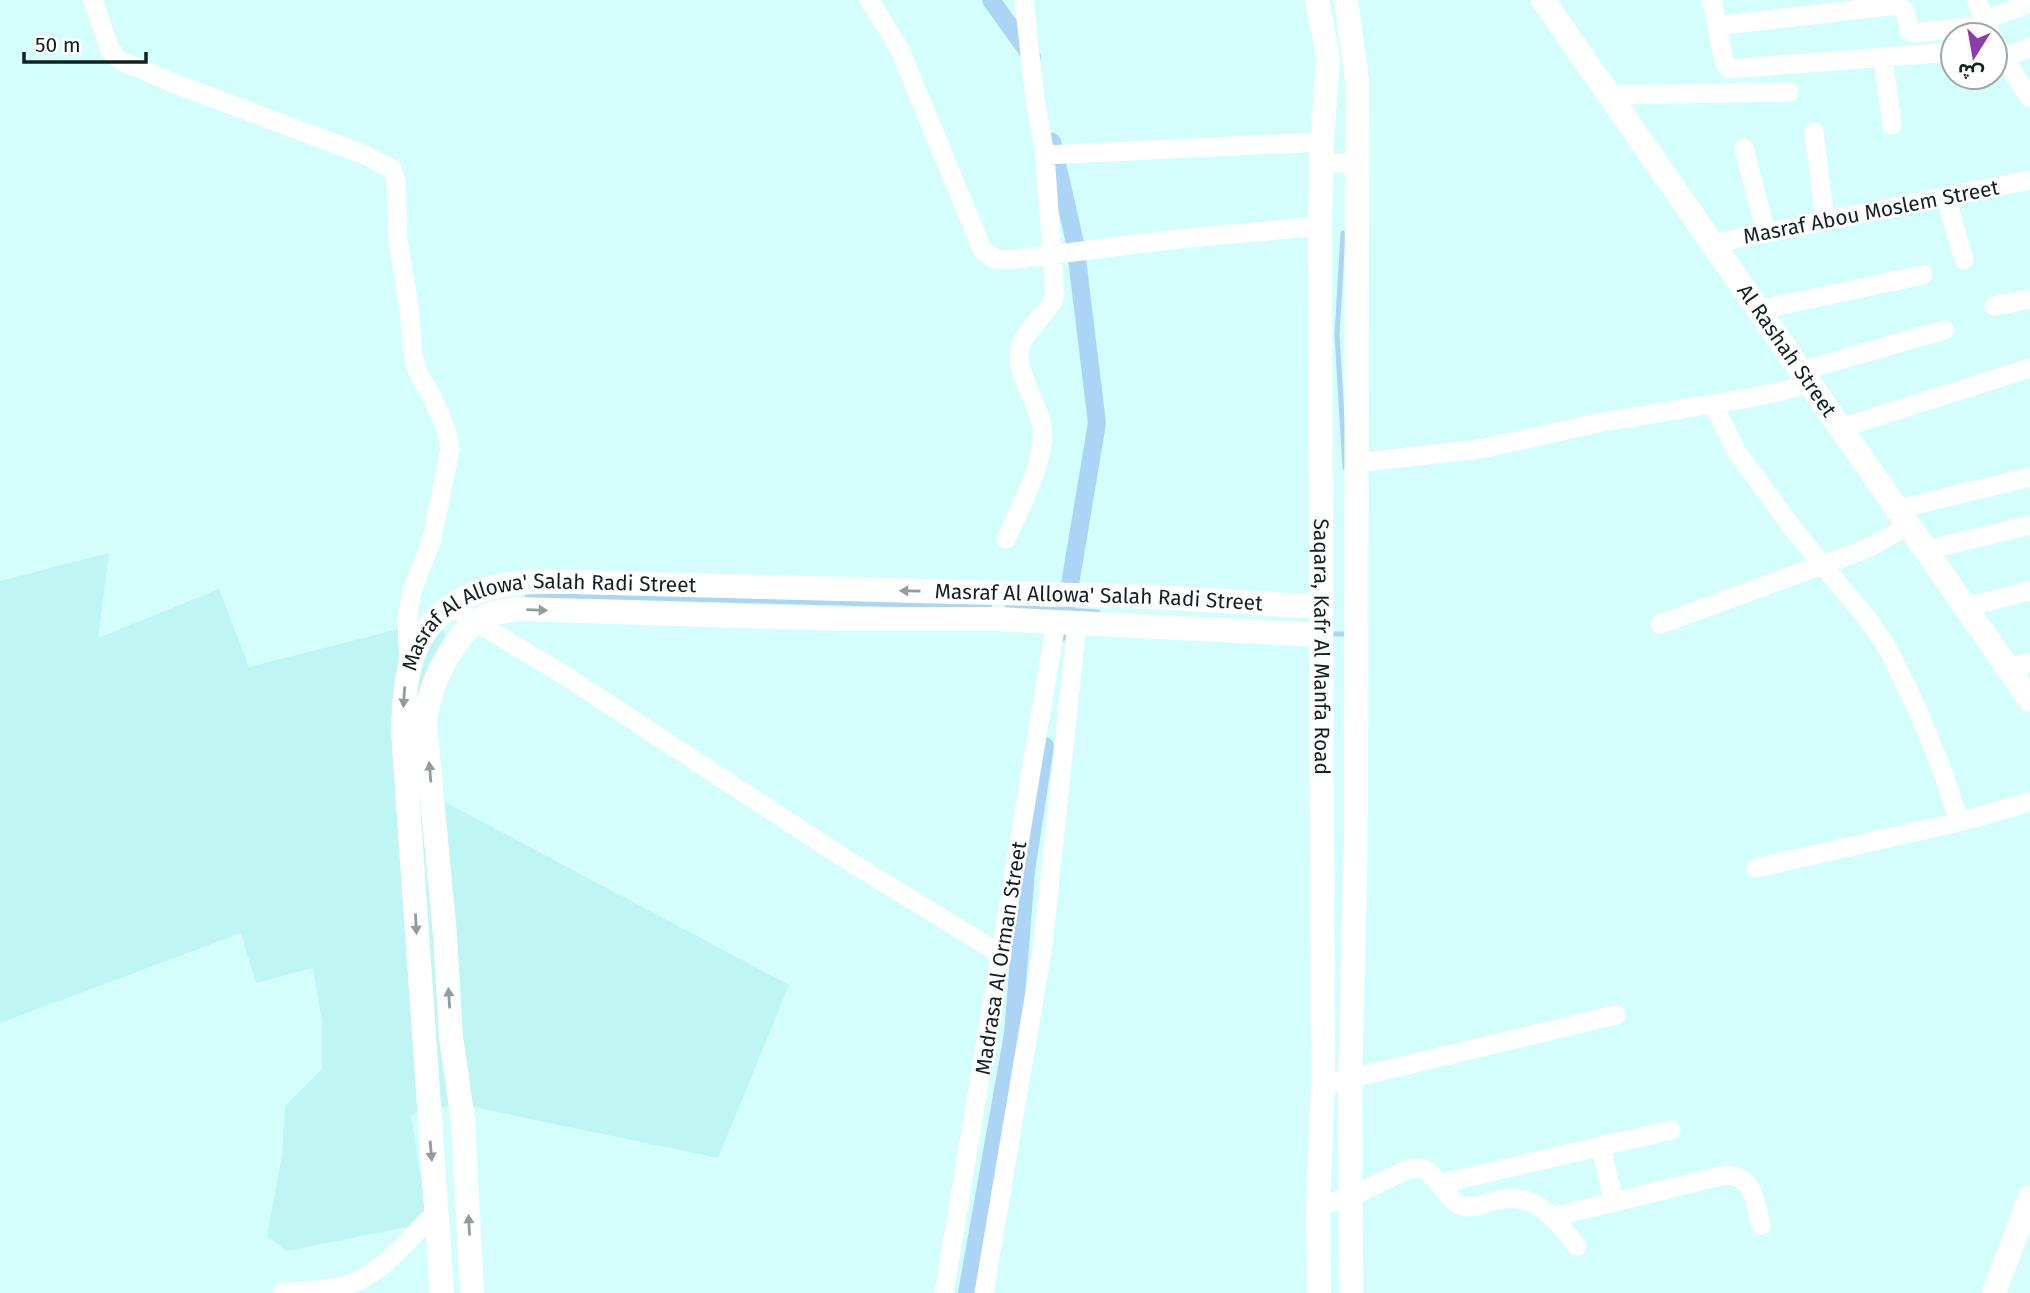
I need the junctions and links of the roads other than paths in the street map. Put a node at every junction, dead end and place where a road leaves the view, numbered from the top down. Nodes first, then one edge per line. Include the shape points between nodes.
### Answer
1 (93, 0) edge
2 (869, 0) edge
3 (1024, 0) edge
4 (1317, 0) edge
5 (1346, 0) edge
6 (1543, 0) edge
7 (1713, 0) edge
8 (1976, 0) edge
9 (2030, 3) edge
10 (1985, 21) edge
11 (2009, 25) edge
12 (1717, 26) junction
13 (1939, 35) edge
14 (2009, 43) edge
15 (2030, 47) edge
16 (1939, 53) edge
17 (1883, 58) junction
18 (2009, 63) edge
19 (1789, 92) dead end
20 (2029, 94) edge
21 (1609, 95) junction
22 (1892, 125) dead end
23 (1814, 132) dead end
24 (1744, 148) dead end
25 (1045, 155) junction
26 (1323, 156) junction
27 (1353, 163) junction
28 (2030, 180) edge
29 (1946, 197) junction
30 (1825, 221) junction
31 (1320, 226) junction
32 (1766, 233) junction
33 (1711, 244) junction
34 (1053, 254) junction
35 (1965, 260) dead end
36 (1923, 275) dead end
37 (2030, 299) edge
38 (1994, 306) dead end
39 (1758, 310) junction
40 (1944, 330) dead end
41 (2030, 368) edge
42 (1805, 377) junction
43 (1713, 404) junction
44 (1841, 428) junction
45 (1338, 430) junction
46 (1355, 463) junction
47 (2030, 477) edge
48 (1904, 517) junction
49 (2030, 525) edge
50 (1006, 539) dead end
51 (1927, 550) junction
52 (1822, 565) junction
53 (873, 590) junction
54 (2030, 591) edge
55 (998, 592) junction
56 (1081, 595) junction
57 (450, 607) junction
58 (1321, 607) junction
59 (1966, 607) junction
60 (874, 619) junction
61 (998, 620) junction
62 (1066, 622) junction
63 (476, 623) junction
64 (1660, 624) dead end
65 (1320, 635) junction
66 (2019, 665) edge
67 (409, 667) junction
68 (2030, 700) edge
69 (2030, 802) edge
70 (1959, 822) junction
71 (1756, 868) dead end
72 (1002, 955) junction
73 (1339, 955) junction
74 (1616, 1015) dead end
75 (1350, 1078) junction
76 (1322, 1085) junction
77 (1671, 1130) dead end
78 (1601, 1146) junction
79 (1439, 1184) junction
80 (2030, 1197) edge
81 (1334, 1201) junction
82 (1614, 1203) junction
83 (437, 1211) junction
84 (1553, 1217) junction
85 (1761, 1224) dead end
86 (1577, 1246) dead end
87 (282, 1293) edge
88 (442, 1293) edge
89 (472, 1293) edge
90 (944, 1293) edge
91 (984, 1293) edge
92 (1319, 1293) edge
93 (1351, 1293) edge
94 (1994, 1293) edge

1 - 67 street via 110,50 121,61 392,169 413,355 446,429 450,450 432,539 412,591 407,621
2 - 34 street via 899,48 983,251 995,259 1009,260
3 - 25 street
4 - 26 street, Saqara, Kafr Al Manfa Road via 1328,57
5 - 27 street, Saqara, Kafr Al Manfa Road via 1356,60
6 - 21 street, Al Rashah Street
7 - 12 street
8 - 10 street
9 - 11 street
12 - 13 street via 1896,5 1905,11 1909,30
12 - 17 street via 1725,64 1733,70
14 - 15 street
16 - 17 street
17 - 22 street
18 - 20 street
19 - 21 street
21 - 33 street, Al Rashah Street
23 - 30 street
24 - 32 street
25 - 26 street
25 - 34 street
26 - 27 street
26 - 31 street, Saqara, Kafr Al Manfa Road
27 - 45 street, Saqara, Kafr Al Manfa Road
28 - 29 street, Masraf Abou Moslem Street
29 - 30 street, Masraf Abou Moslem Street
29 - 35 street
30 - 32 street, Masraf Abou Moslem Street
31 - 34 street
31 - 45 street, Saqara, Kafr Al Manfa Road
32 - 33 street, Masraf Abou Moslem Street
33 - 39 street, Al Rashah Street
34 - 50 street via 1053,302 1031,325 1019,359 1042,430 1033,477
36 - 39 street
37 - 38 street
39 - 42 street, Al Rashah Street
40 - 42 street
41 - 44 street
42 - 43 street via 1782,391
42 - 44 street, Al Rashah Street
43 - 46 street via 1480,449
43 - 52 street via 1737,452
44 - 48 street, Al Rashah Street
45 - 46 street, Saqara, Kafr Al Manfa Road
45 - 58 street, Saqara, Kafr Al Manfa Road
46 - 73 street, Saqara, Kafr Al Manfa Road via 1356,841
47 - 48 street
48 - 51 street, Al Rashah Street
48 - 52 street via 1866,549
49 - 51 street
51 - 59 street, Al Rashah Street
52 - 64 street
52 - 70 street via 1888,649 1919,713
55 -> 53 street, Masraf Al Allowa' Salah Radi Street
53 - 57 street, Masraf Al Allowa' Salah Radi Street via 533,581 489,588
53 - 60 street
54 - 59 street
55 - 56 street, Masraf Al Allowa' Salah Radi Street
55 - 61 street
56 - 58 street, Masraf Al Allowa' Salah Radi Street
56 - 62 street
57 - 63 street
57 - 67 street, Masraf Al Allowa' Salah Radi Street via 421,636
58 - 65 street, Saqara, Kafr Al Manfa Road
59 - 66 street, Al Rashah Street
60 - 61 street, Masraf Al Allowa' Salah Radi Street
63 -> 60 street, Masraf Al Allowa' Salah Radi Street via 497,612 519,609
61 - 62 street, Masraf Al Allowa' Salah Radi Street
62 - 65 street, Masraf Al Allowa' Salah Radi Street
62 - 72 street, Madrasa Al Orman Street
62 - 91 street, Madrasa Al Orman Street via 1043,945
63 - 72 street
89 -> 63 street, Masraf Al Allowa' Salah Radi Street via 463,1121 425,724 436,678
65 - 73 street, Saqara, Kafr Al Manfa Road
66 - 68 street, Al Rashah Street
67 -> 83 street, Masraf Al Allowa' Salah Radi Street via 403,731
69 - 70 street
70 - 71 street
72 - 90 street, Madrasa Al Orman Street
73 - 75 street, Saqara, Kafr Al Manfa Road
73 - 76 street, Saqara, Kafr Al Manfa Road
74 - 75 street
75 - 76 street
75 - 81 street, Saqara, Kafr Al Manfa Road
76 - 81 street, Saqara, Kafr Al Manfa Road
77 - 78 street
78 - 79 street
78 - 82 street
79 - 81 street via 1429,1171 1418,1168
79 - 84 street via 1463,1206 1521,1198
80 - 94 street
81 - 92 street, Saqara, Kafr Al Manfa Road
81 - 93 street, Saqara, Kafr Al Manfa Road
82 - 84 street
82 - 85 street via 1737,1176 1750,1185
83 - 87 street via 364,1279 321,1290
83 - 88 street, Masraf Al Allowa' Salah Radi Street
84 - 86 street

